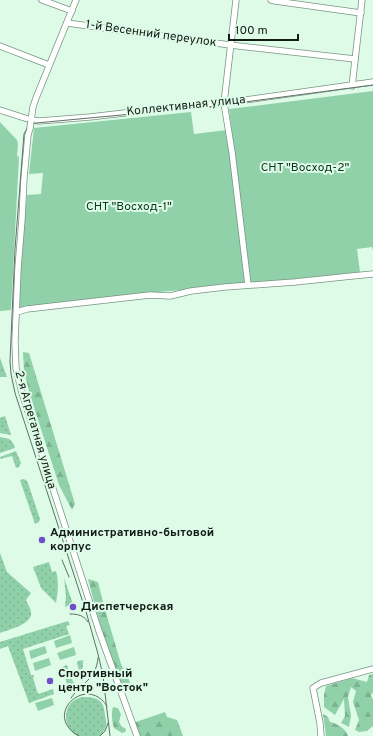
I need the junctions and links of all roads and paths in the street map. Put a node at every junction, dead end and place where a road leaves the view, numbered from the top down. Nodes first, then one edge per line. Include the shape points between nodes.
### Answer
1 (42, 0) edge
2 (76, 0) edge
3 (236, 0) edge
4 (271, 0) edge
5 (362, 0) edge
6 (72, 11) junction
7 (361, 13) junction
8 (67, 22) junction
9 (230, 45) junction
10 (0, 46) edge
11 (355, 59) junction
12 (49, 66) junction
13 (373, 82) edge
14 (352, 86) junction
15 (224, 103) junction
16 (0, 110) edge
17 (31, 121) junction
18 (373, 274) edge
19 (248, 285) junction
20 (17, 312) junction
21 (373, 669) edge
22 (137, 736) edge
23 (321, 736) edge

1 - 6 street
2 - 6 street, 2-я Агрегатная улица
3 - 9 street
4 - 7 street
5 - 7 street
6 - 8 street, 2-я Агрегатная улица
7 - 11 street
8 - 9 street, 1-й Весенний переулок
8 - 12 street, 2-я Агрегатная улица
9 - 11 street, 1-й Весенний переулок
9 - 15 street
10 - 12 street
11 - 14 street
12 - 17 street, 2-я Агрегатная улица via 33,107
13 - 14 street, Коллективная улица
14 - 15 street, Коллективная улица
15 - 17 street, Коллективная улица
15 - 19 street
16 - 17 street, Коллективная улица
17 - 20 street, 2-я Агрегатная улица, bridge via 24,178
18 - 19 street
19 - 20 street
20 - 22 street, 2-я Агрегатная улица via 16,368 22,393 98,631
21 - 23 street via 321,683 313,688

